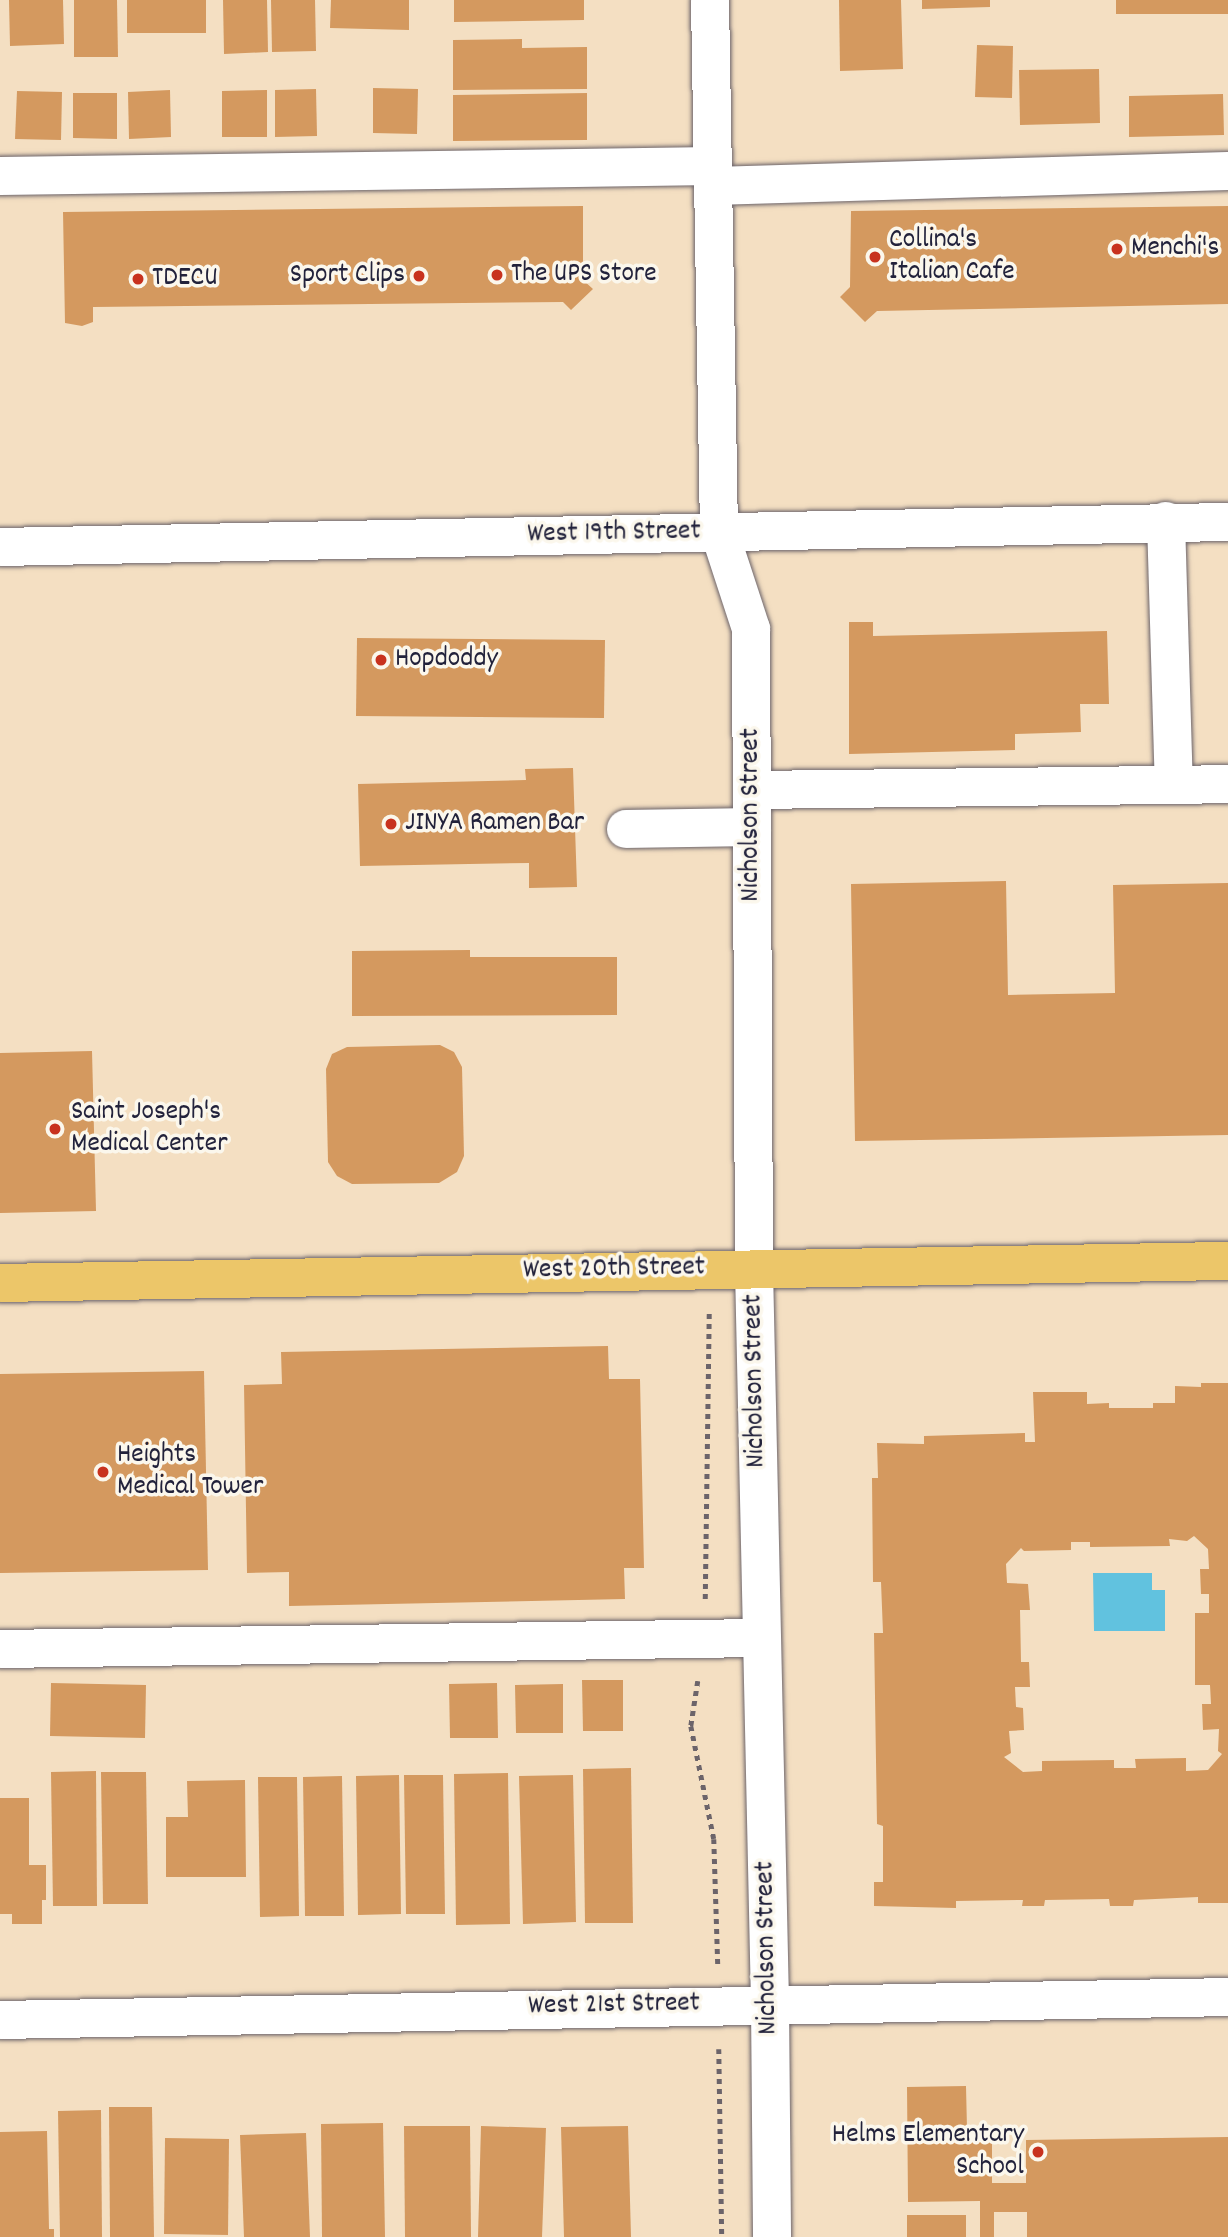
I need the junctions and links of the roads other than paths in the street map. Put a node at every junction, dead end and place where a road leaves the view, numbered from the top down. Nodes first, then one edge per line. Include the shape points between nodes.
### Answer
1 (710, 0) edge
2 (1228, 171) edge
3 (0, 176) edge
4 (713, 176) junction
5 (1166, 521) junction
6 (1228, 522) edge
7 (719, 531) junction
8 (0, 547) edge
9 (1228, 784) edge
10 (1174, 785) junction
11 (752, 790) junction
12 (752, 827) junction
13 (626, 829) dead end
14 (1228, 1261) edge
15 (754, 1269) junction
16 (0, 1283) edge
17 (760, 1639) junction
18 (0, 1649) edge
19 (1228, 1997) edge
20 (770, 2004) junction
21 (0, 2020) edge
22 (772, 2237) edge

1 - 4 street, Nicholson Street
2 - 4 street
3 - 4 street
4 - 7 street, Nicholson Street
5 - 6 street, West 19th Street
5 - 7 street, West 19th Street
5 - 10 street
7 - 8 street, West 19th Street
7 - 11 street, Nicholson Street via 751,629
9 - 10 street
10 - 11 street
11 - 12 street, Nicholson Street
12 - 13 street
12 - 15 street, Nicholson Street
14 - 15 main road, West 20th Street
15 - 16 main road, West 20th Street
15 - 17 street, Nicholson Street
17 - 18 street
17 - 20 street, Nicholson Street
19 - 20 street, West 21st Street
20 - 21 street, West 21st Street
20 - 22 street, Nicholson Street

